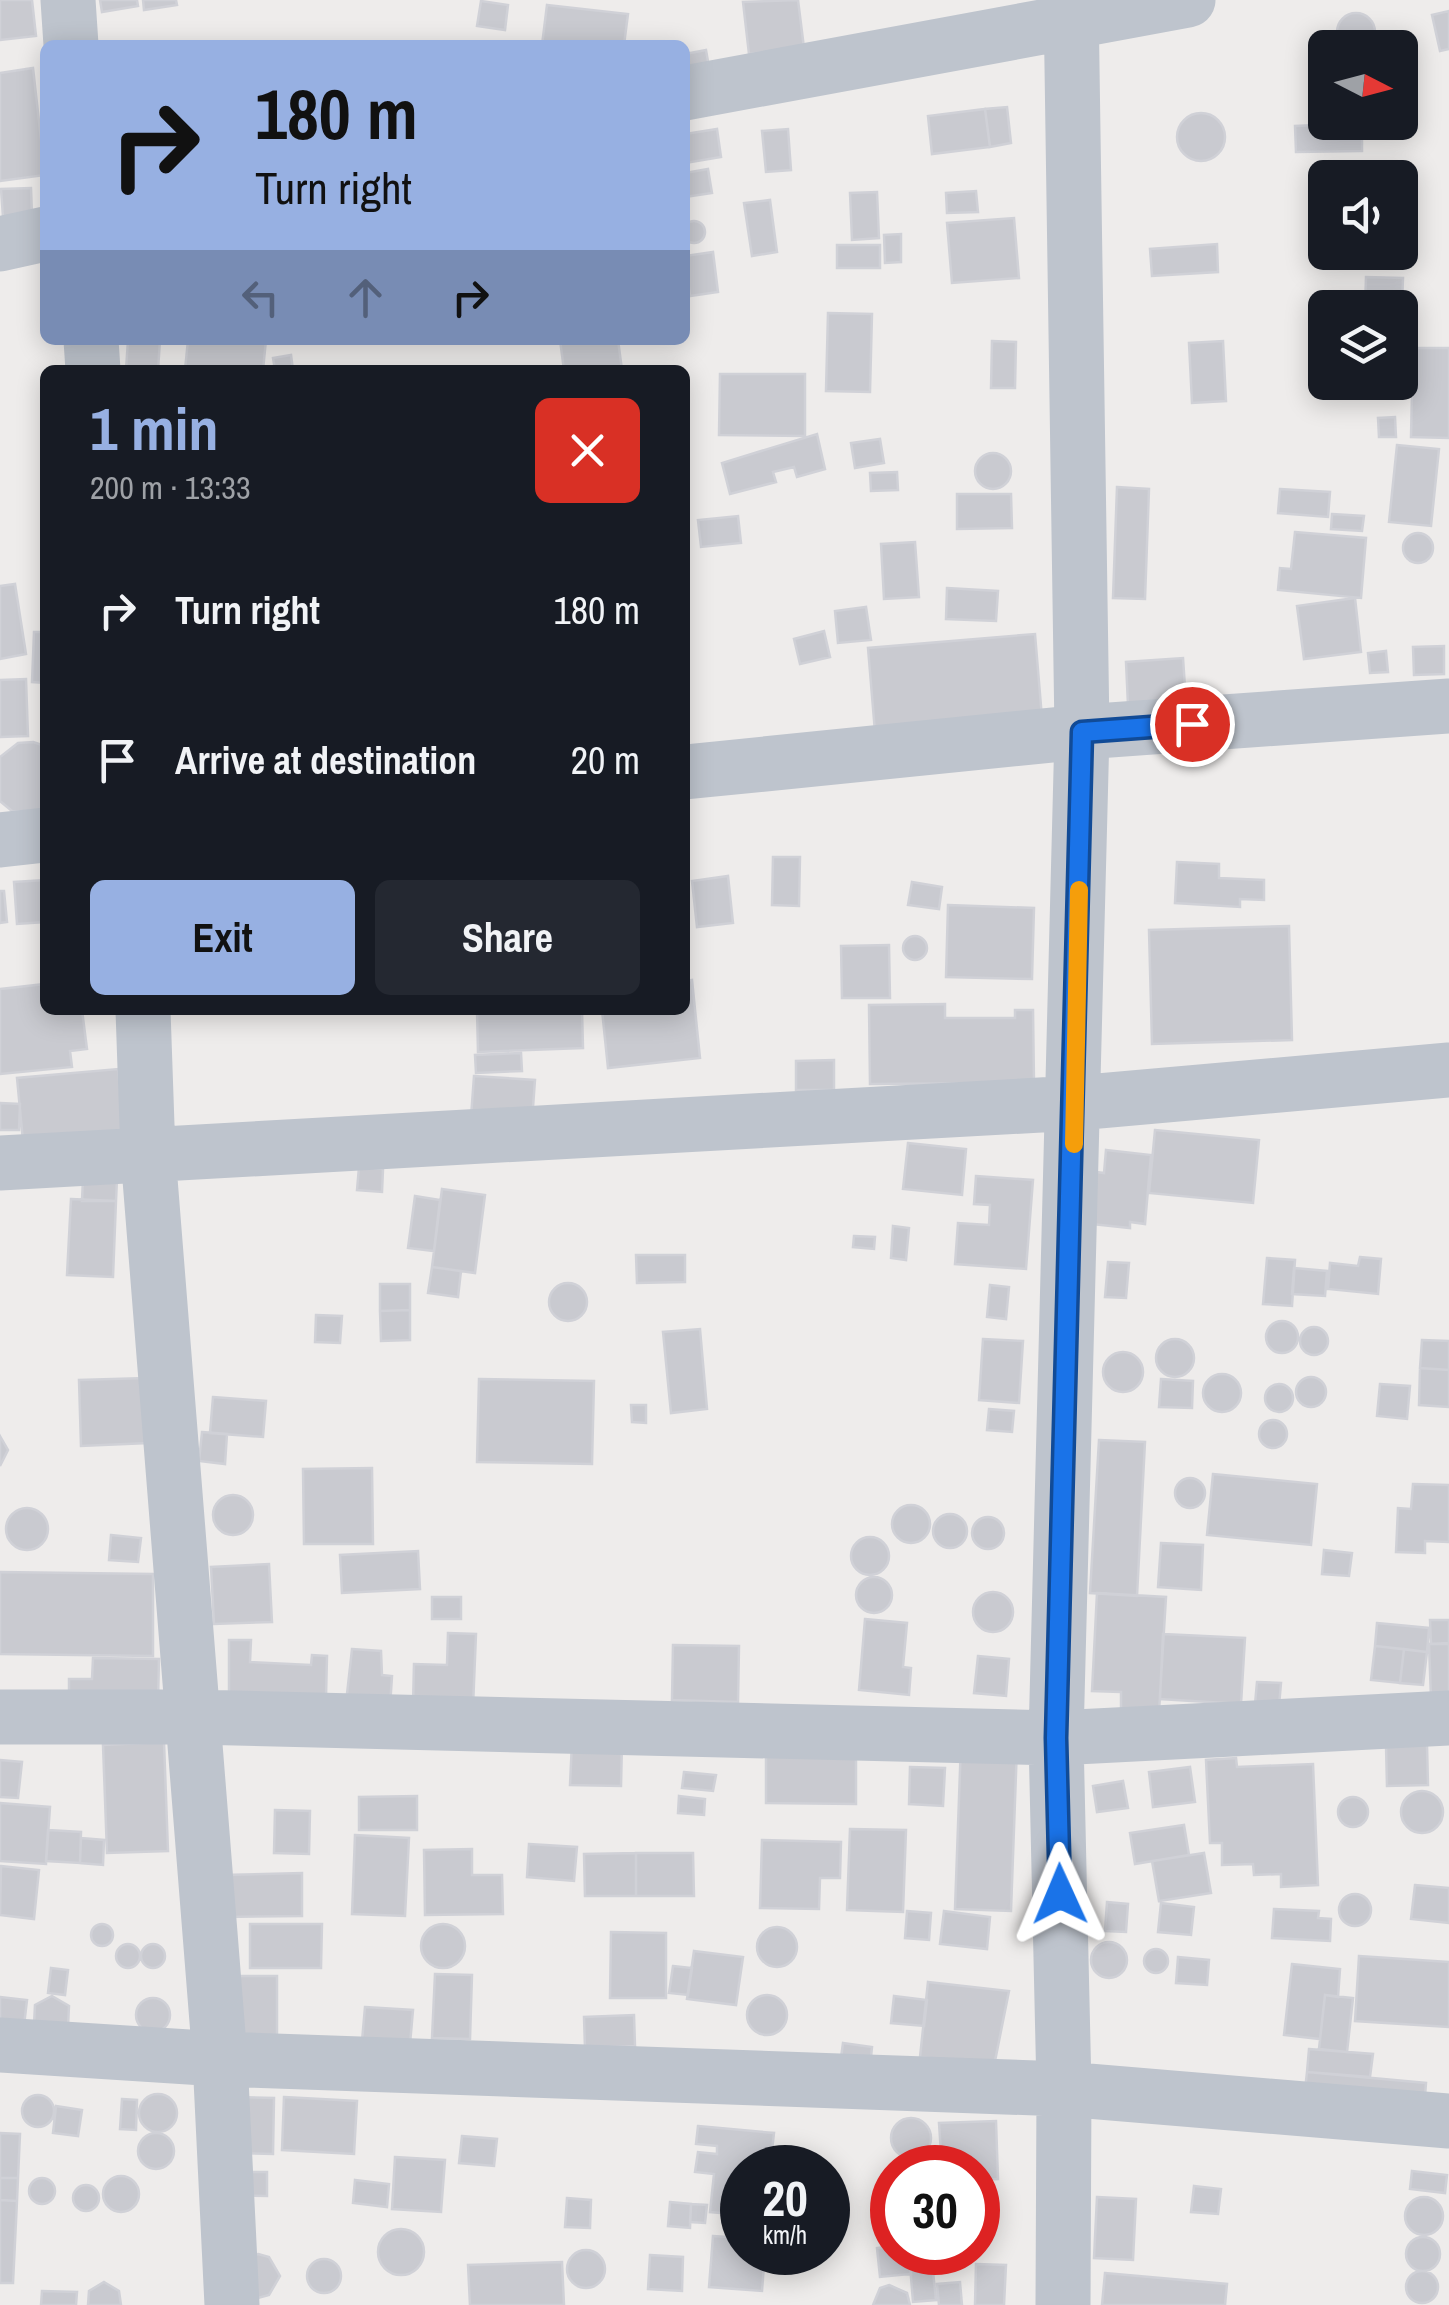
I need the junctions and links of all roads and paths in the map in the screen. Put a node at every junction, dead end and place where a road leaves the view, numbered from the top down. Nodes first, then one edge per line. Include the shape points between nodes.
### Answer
1 (68, 0) edge
2 (1188, 0) edge
3 (1072, 11) edge
4 (70, 40) edge
5 (690, 92) edge
6 (40, 235) edge
7 (0, 244) edge
8 (1449, 706) edge
9 (1082, 732) junction
10 (690, 771) edge
11 (40, 836) edge
12 (0, 840) edge
13 (143, 1015) edge
14 (1449, 1070) edge
15 (1076, 1103) junction
16 (148, 1154) junction
17 (0, 1163) edge
18 (0, 1717) edge
19 (195, 1717) junction
20 (1449, 1718) edge
21 (1056, 1738) junction
22 (0, 2045) edge
23 (220, 2058) junction
24 (1064, 2088) junction
25 (1449, 2121) edge
26 (232, 2305) edge
27 (1063, 2305) edge

1 - 4 street
2 - 3 street
3 - 5 street
3 - 9 street
6 - 7 street
8 - 9 street
9 - 10 street
9 - 15 street
11 - 12 street
13 - 16 street
14 - 15 street
15 - 16 street
15 - 21 street
16 - 17 street
16 - 19 street
18 - 19 street
19 - 21 street
19 - 23 street
20 - 21 street
21 - 24 street
22 - 23 street
23 - 24 street
23 - 26 street
24 - 25 street
24 - 27 street

